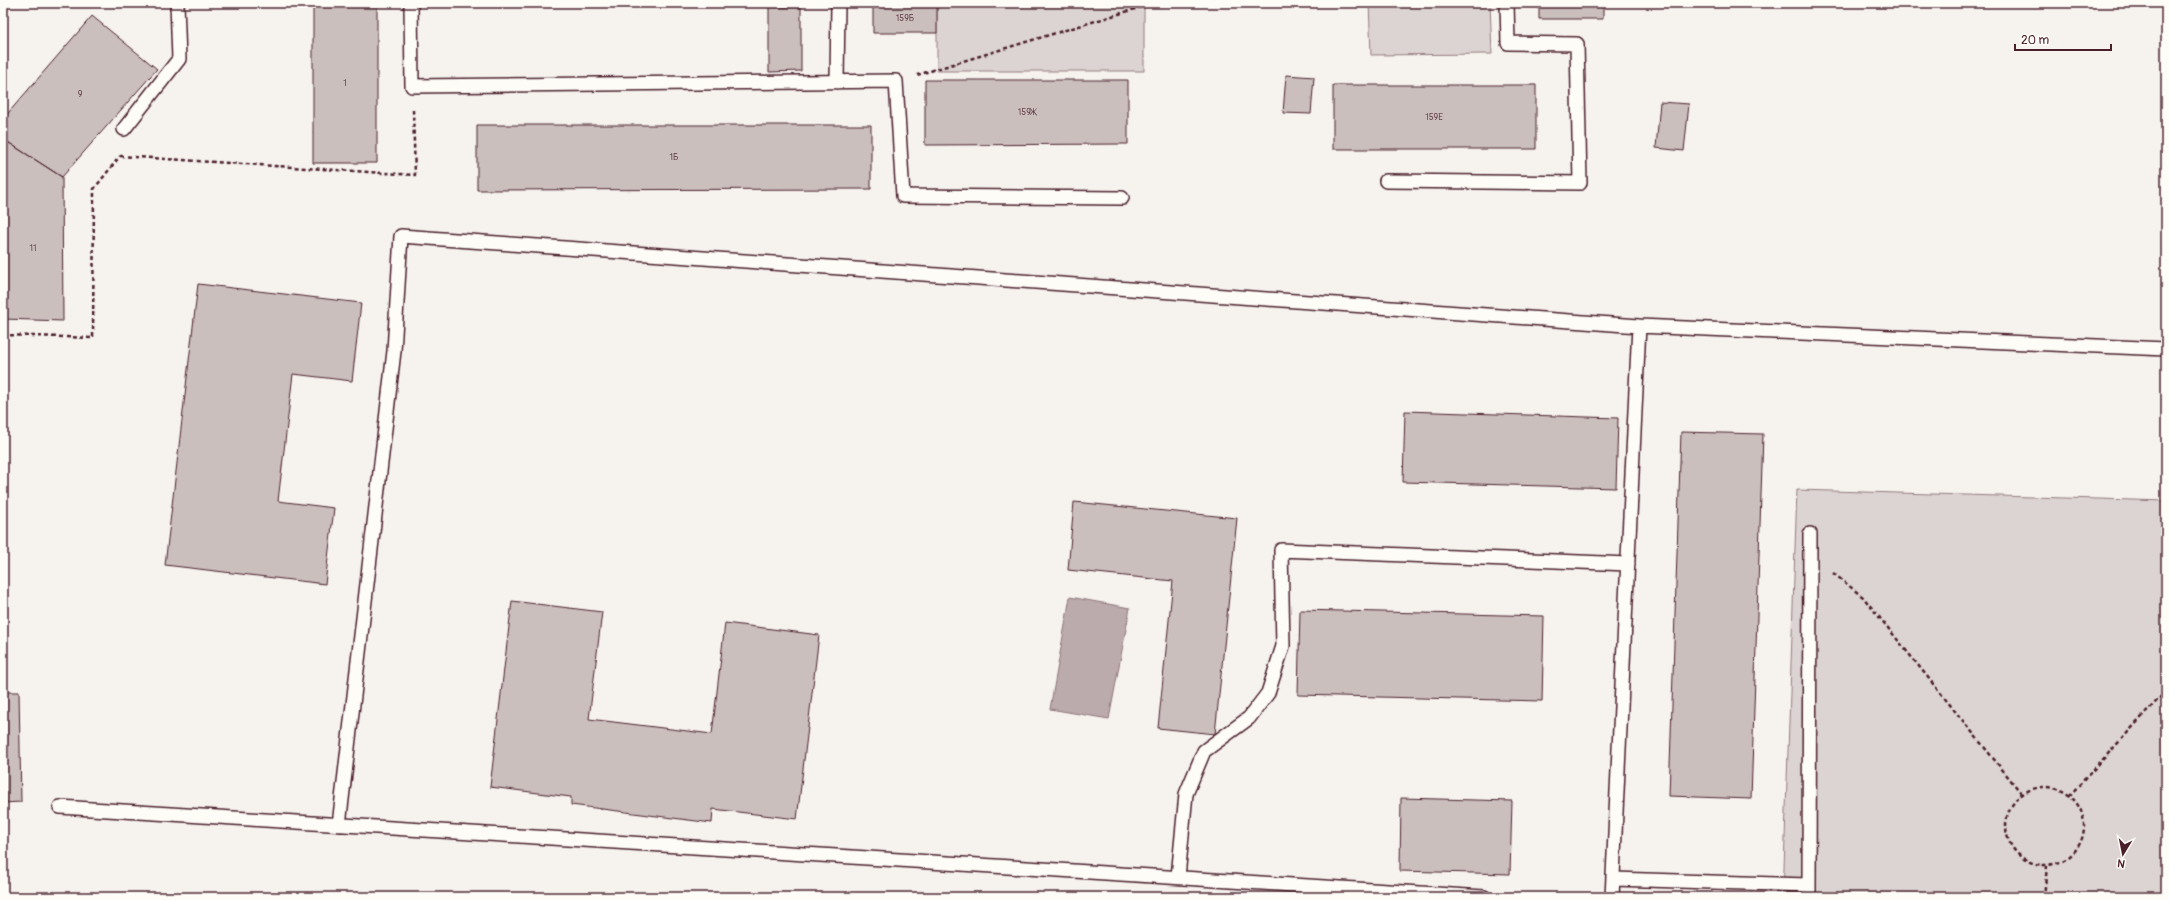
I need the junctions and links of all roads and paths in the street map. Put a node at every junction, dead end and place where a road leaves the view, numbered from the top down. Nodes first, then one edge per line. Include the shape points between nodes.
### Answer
1 (177, 3) edge
2 (411, 3) edge
3 (838, 3) edge
4 (1156, 3) edge
5 (1508, 3) edge
6 (896, 81) junction
7 (837, 82) junction
8 (412, 86) junction
9 (124, 130) joint
10 (120, 156) junction
11 (1386, 181) dead end
12 (1122, 198) dead end
13 (1639, 326) junction
14 (3, 335) edge
15 (2166, 349) edge
16 (1810, 534) dead end
17 (1810, 555) junction
18 (1628, 564) junction
19 (2166, 691) edge
20 (2022, 794) junction
21 (2069, 796) junction
22 (60, 807) dead end
23 (339, 825) junction
24 (2047, 866) junction
25 (1178, 877) junction
26 (1613, 879) junction
27 (1809, 891) edge
28 (1484, 897) edge
29 (1612, 897) edge
30 (2044, 897) edge

1 - 9 lane via 178,59
2 - 8 lane
3 - 7 lane
4 - 6 path
5 - 11 lane via 1508,43 1577,44 1580,183
6 - 7 lane
6 - 12 lane via 903,196
7 - 8 lane
8 - 10 path via 415,175
9 - 10 path
10 - 14 path via 94,189 93,338
13 - 15 lane
13 - 18 lane
13 - 23 lane via 401,236 394,351
16 - 17 lane
17 - 20 path via 1863,597
17 - 27 lane
18 - 25 lane via 1280,550 1283,646 1268,693 1249,718 1204,751 1186,794
18 - 26 lane
19 - 21 path
20 - 21 path via 2046,787
20 - 24 path via 2007,814 2005,827 2008,839 2023,859
21 - 24 path via 2078,806 2083,818 2084,832 2079,845 2071,855
22 - 23 lane
23 - 25 lane
24 - 30 path
25 - 28 lane
26 - 27 lane
26 - 29 lane

